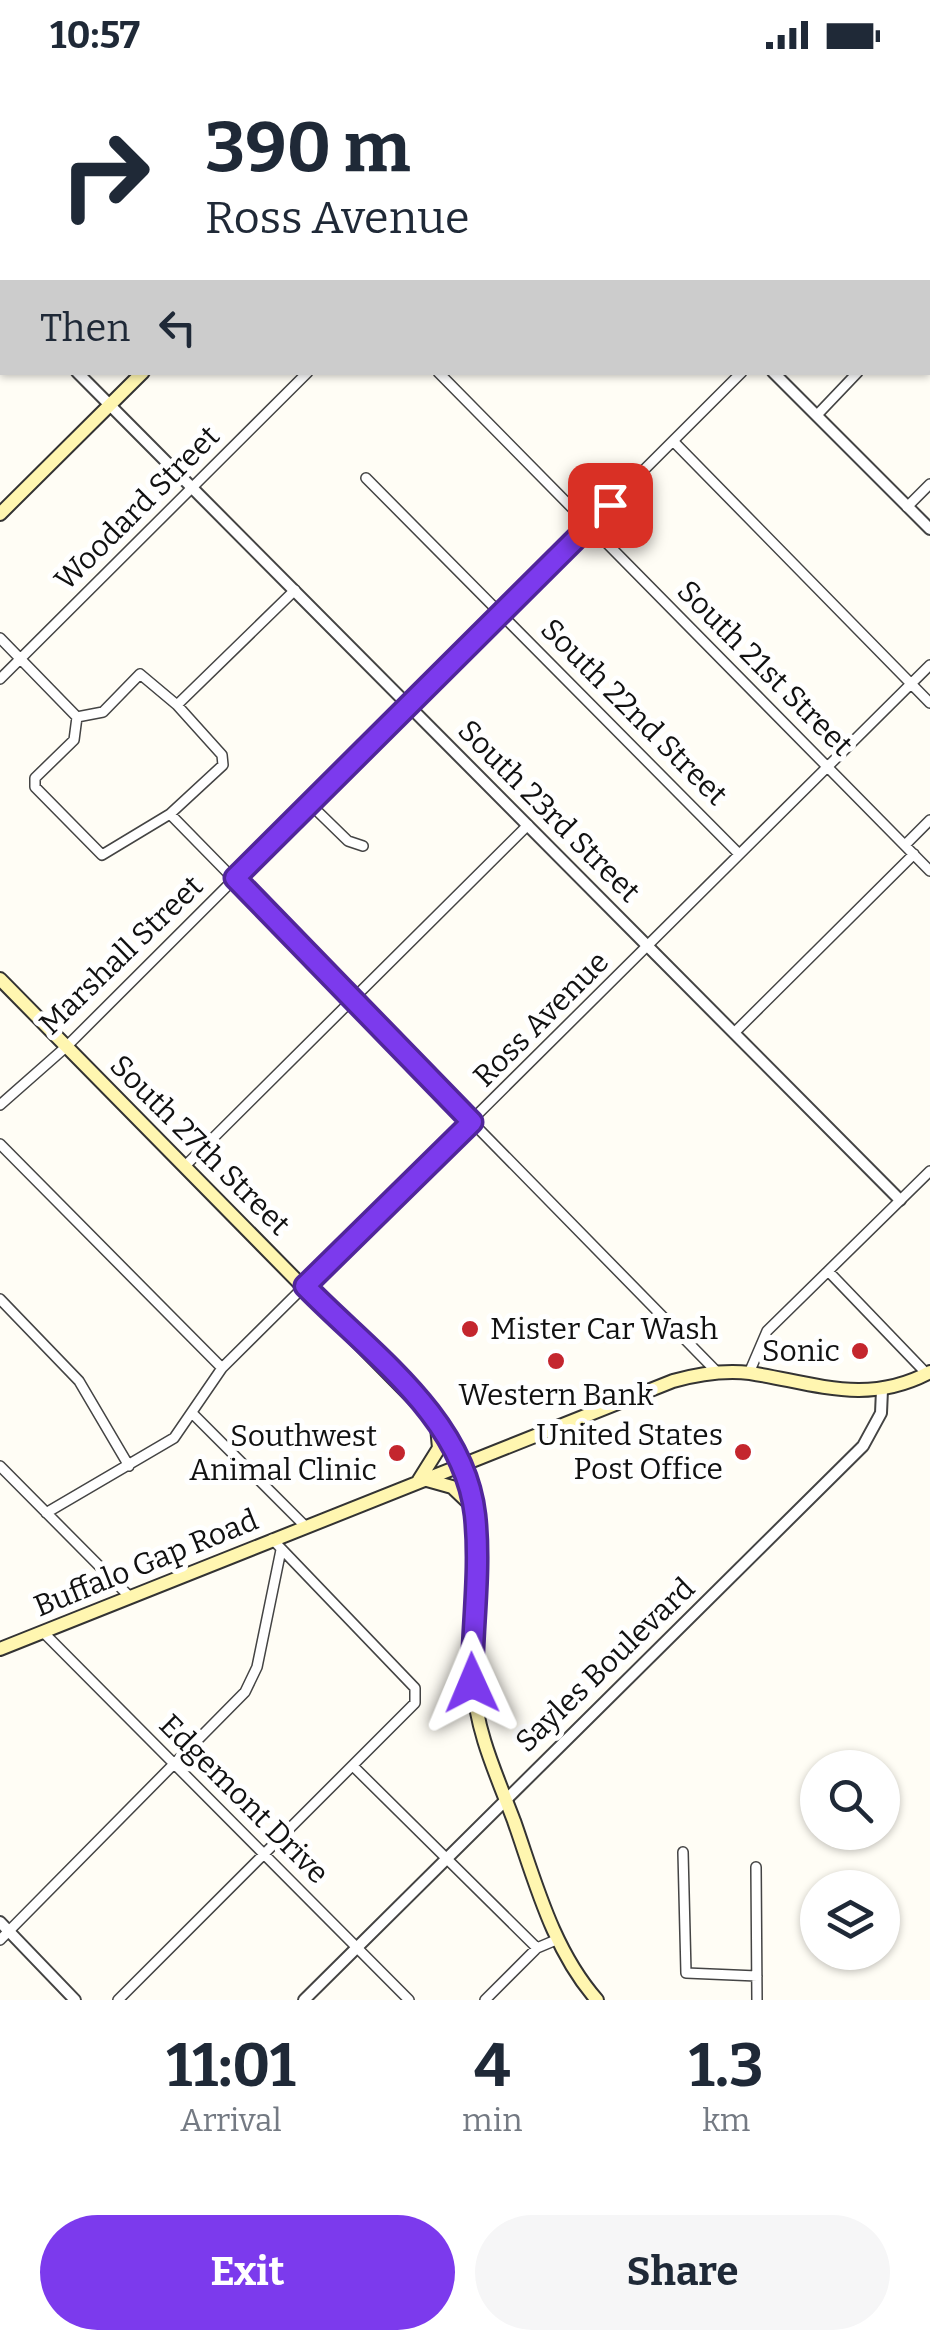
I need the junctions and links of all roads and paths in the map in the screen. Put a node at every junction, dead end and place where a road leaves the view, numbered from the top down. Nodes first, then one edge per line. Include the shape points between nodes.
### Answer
1 (80, 375) edge
2 (139, 375) edge
3 (305, 375) edge
4 (441, 375) edge
5 (739, 375) edge
6 (777, 375) edge
7 (855, 375) edge
8 (110, 404) junction
9 (817, 415) junction
10 (674, 441) junction
11 (366, 478) dead end
12 (930, 484) edge
13 (193, 487) junction
14 (907, 506) junction
15 (0, 514) edge
16 (589, 526) junction
17 (930, 529) edge
18 (295, 590) junction
19 (502, 614) junction
20 (0, 638) edge
21 (20, 659) junction
22 (930, 665) edge
23 (0, 679) edge
24 (911, 684) junction
25 (930, 703) edge
26 (177, 705) junction
27 (409, 705) junction
28 (77, 717) junction
29 (828, 768) junction
30 (309, 803) junction
31 (170, 814) junction
32 (930, 820) edge
33 (528, 825) junction
34 (363, 846) dead end
35 (905, 846) junction
36 (739, 854) junction
37 (914, 854) junction
38 (930, 871) edge
39 (235, 878) junction
40 (648, 946) junction
41 (0, 979) edge
42 (352, 1000) junction
43 (734, 1033) junction
44 (67, 1046) junction
45 (0, 1105) edge
46 (472, 1122) junction
47 (0, 1144) edge
48 (185, 1166) junction
49 (930, 1170) edge
50 (900, 1200) junction
51 (828, 1271) junction
52 (305, 1286) junction
53 (0, 1299) edge
54 (222, 1368) junction
55 (717, 1372) junction
56 (749, 1373) junction
57 (928, 1373) edge
58 (882, 1390) junction
59 (194, 1414) junction
60 (436, 1420) junction
61 (463, 1465) junction
62 (0, 1466) edge
63 (129, 1466) junction
64 (420, 1482) junction
65 (474, 1508) junction
66 (46, 1513) junction
67 (305, 1526) junction
68 (271, 1538) junction
69 (280, 1550) junction
70 (130, 1598) junction
71 (43, 1632) junction
72 (0, 1649) edge
73 (175, 1765) junction
74 (353, 1766) junction
75 (505, 1798) junction
76 (683, 1852) dead end
77 (264, 1855) junction
78 (446, 1857) junction
79 (756, 1866) dead end
80 (3, 1931) edge
81 (556, 1940) junction
82 (356, 1947) junction
83 (537, 1948) junction
84 (757, 1976) junction
85 (75, 2000) edge
86 (118, 2000) edge
87 (304, 2000) edge
88 (410, 2000) edge
89 (485, 2000) edge
90 (597, 2000) edge
91 (757, 2000) edge

1 - 8 street, South 23rd Street
2 - 8 main road
3 - 13 street, Woodard Street
4 - 16 street, South 21st Street
5 - 10 street, Marshall Street
6 - 9 street
7 - 9 street
8 - 13 street, South 23rd Street
8 - 15 main road
9 - 14 street
10 - 16 street, Marshall Street
10 - 24 street
11 - 19 street, South 22nd Street
12 - 14 street
13 - 18 street, South 23rd Street
13 - 21 street, Woodard Street
14 - 17 street
16 - 19 street, Marshall Street
16 - 29 street, South 21st Street
18 - 26 street
18 - 27 street, South 23rd Street
19 - 27 street, Marshall Street
19 - 36 street, South 22nd Street
20 - 21 street
21 - 23 street, Woodard Street
21 - 28 street
22 - 24 street, Ross Avenue
24 - 25 street
24 - 29 street, Ross Avenue
26 - 28 street via 140,674 104,712
26 - 31 street via 222,755 223,765
27 - 30 street, Marshall Street
27 - 33 street, South 23rd Street
28 - 31 street via 74,740 35,778 34,787 102,855
29 - 35 street, South 21st Street
29 - 36 street, Ross Avenue
30 - 34 street via 348,841
30 - 39 street, Marshall Street
31 - 39 street
32 - 35 street
33 - 40 street, South 23rd Street
33 - 42 street
35 - 37 street, South 21st Street
36 - 40 street, Ross Avenue
37 - 38 street, South 21st Street
37 - 43 street
39 - 42 street
39 - 44 street, Marshall Street
40 - 43 street, South 23rd Street
40 - 46 street, Ross Avenue
41 - 44 main road, South 27th Street
42 - 46 street
42 - 48 street
43 - 50 street, South 23rd Street
44 - 45 street, Marshall Street
44 - 48 main road, South 27th Street
46 - 52 street, Ross Avenue
46 - 55 street
47 - 54 street
48 - 52 main road, South 27th Street
49 - 50 street
50 - 51 street
51 - 56 street via 767,1331
51 - 57 street
52 - 54 street, Ross Avenue
52 - 60 main road, South 27th Street
53 - 63 street via 80,1381
54 - 59 street, Ross Avenue
55 - 56 main road, Buffalo Gap Road
55 - 61 main road, Buffalo Gap Road via 673,1381
56 - 58 main road, Buffalo Gap Road via 832,1391
57 - 58 main road
58 - 75 street, Sayles Boulevard via 881,1413 863,1446
59 - 63 street, Ross Avenue via 174,1438
59 - 67 street
60 - 61 main road, South 27th Street
60 - 64 main road via 439,1448
61 - 64 main road, Buffalo Gap Road
61 - 65 main road, South 27th Street
62 - 66 street
63 - 66 street, Ross Avenue
64 - 65 main road via 452,1487
64 - 67 main road, Buffalo Gap Road
65 - 75 main road, South 27th Street via 472,1683
66 - 70 street
67 - 68 main road, Buffalo Gap Road
68 - 69 street
68 - 70 main road, Buffalo Gap Road
69 - 73 street via 252,1679
69 - 74 street via 415,1688 410,1710
70 - 71 main road, Buffalo Gap Road
71 - 72 main road, Buffalo Gap Road
71 - 73 street, Edgemont Drive
73 - 77 street, Edgemont Drive
73 - 80 street
74 - 77 street
74 - 78 street
75 - 78 street, Sayles Boulevard
75 - 81 main road, South 27th Street
76 - 84 street via 684,1969 693,1976
77 - 82 street, Edgemont Drive
77 - 86 street
78 - 82 street, Sayles Boulevard
78 - 83 street
79 - 84 street
80 - 85 street
81 - 83 street
81 - 90 main road, South 27th Street
82 - 87 street, Sayles Boulevard
82 - 88 street, Edgemont Drive
83 - 89 street
84 - 91 street

